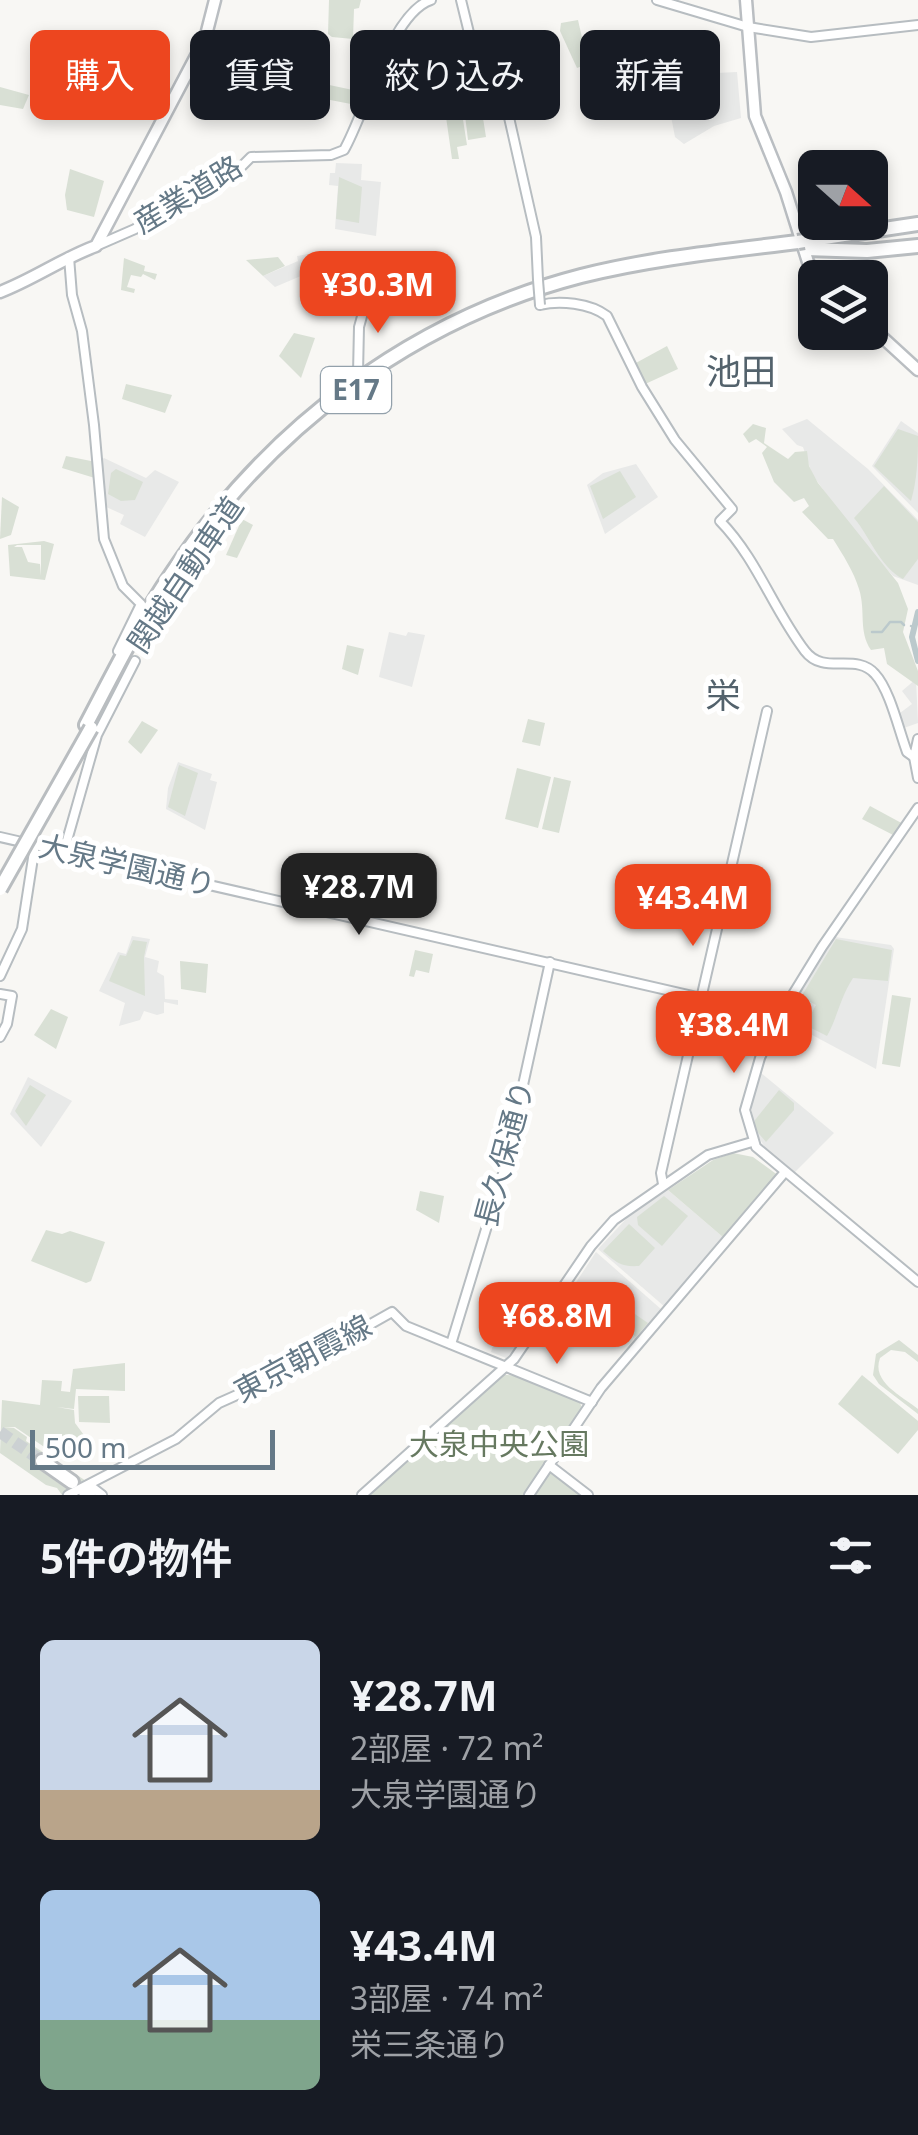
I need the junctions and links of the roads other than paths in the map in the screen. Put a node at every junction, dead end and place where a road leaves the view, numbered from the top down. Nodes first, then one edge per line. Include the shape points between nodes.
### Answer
1 (216, 0) edge
2 (431, 0) edge
3 (461, 0) edge
4 (657, 0) edge
5 (746, 0) edge
6 (918, 25) edge
7 (748, 27) junction
8 (918, 224) edge
9 (802, 245) junction
10 (96, 246) junction
11 (918, 246) edge
12 (68, 257) junction
13 (807, 260) edge
14 (322, 286) dead end
15 (0, 292) edge
16 (888, 342) edge
17 (918, 370) edge
18 (358, 373) dead end
19 (117, 650) dead end
20 (136, 661) dead end
21 (767, 711) dead end
22 (92, 728) junction
23 (918, 739) edge
24 (914, 757) junction
25 (918, 778) edge
26 (918, 808) edge
27 (0, 837) edge
28 (35, 845) junction
29 (64, 852) junction
30 (0, 878) edge
31 (0, 889) edge
32 (550, 962) junction
33 (0, 976) edge
34 (0, 994) edge
35 (701, 996) junction
36 (780, 1016) junction
37 (0, 1038) edge
38 (752, 1142) junction
39 (785, 1172) junction
40 (663, 1184) junction
41 (918, 1282) edge
42 (451, 1344) junction
43 (507, 1367) junction
44 (592, 1402) junction
45 (40, 1464) tunnel mouth
46 (549, 1465) junction
47 (70, 1488) edge
48 (95, 1492) edge
49 (362, 1495) edge
50 (529, 1495) edge
51 (588, 1495) edge

1 - 10 main road via 204,38
2 - 10 street, 産業道路 via 416,7 402,27 344,150 251,157 230,178 195,186
3 - 24 street, bridge via 472,45 508,114 536,237 540,305 556,300 607,316 674,440 732,509 720,521 804,649 820,663 861,665 875,673
4 - 7 street
5 - 7 main road
6 - 7 street via 818,38
7 - 13 main road via 755,116
8 - 9 highway, 関越自動車道 / E17
9 - 11 highway, 関越自動車道 / E17 via 867,251
9 - 22 highway, 関越自動車道 / E17 via 617,268 552,284 468,316 361,377 276,446 216,512 164,585
10 - 12 main road
12 - 15 main road
12 - 19 street via 104,539 124,586 141,604
14 - 18 street via 368,295
16 - 17 main road
20 - 22 street
21 - 35 street
22 - 29 street
22 - 30 highway, 関越自動車道 / E17, bridge
22 - 31 highway, 関越自動車道 / E17, bridge
23 - 24 street
24 - 25 street
26 - 36 street
27 - 28 street, 大泉学園通り
28 - 29 street, 大泉学園通り
28 - 33 street via 22,929
29 - 32 street, 大泉学園通り
32 - 35 street, 大泉学園通り
32 - 42 street, 長久保通り via 504,1167
34 - 37 street via 12,996
35 - 36 street, 大泉学園通り
35 - 40 street
36 - 38 street via 746,1100
38 - 39 street
38 - 40 street via 715,1151
39 - 41 street
39 - 44 street
40 - 43 street via 604,1230
42 - 43 street, 東京朝霞線
42 - 48 street, 東京朝霞線 via 402,1324 392,1312 219,1402
43 - 44 street, 東京朝霞線
43 - 49 street
44 - 46 street
45 - 47 highway
46 - 50 street
46 - 51 street
47 - 48 street, 東京朝霞線

